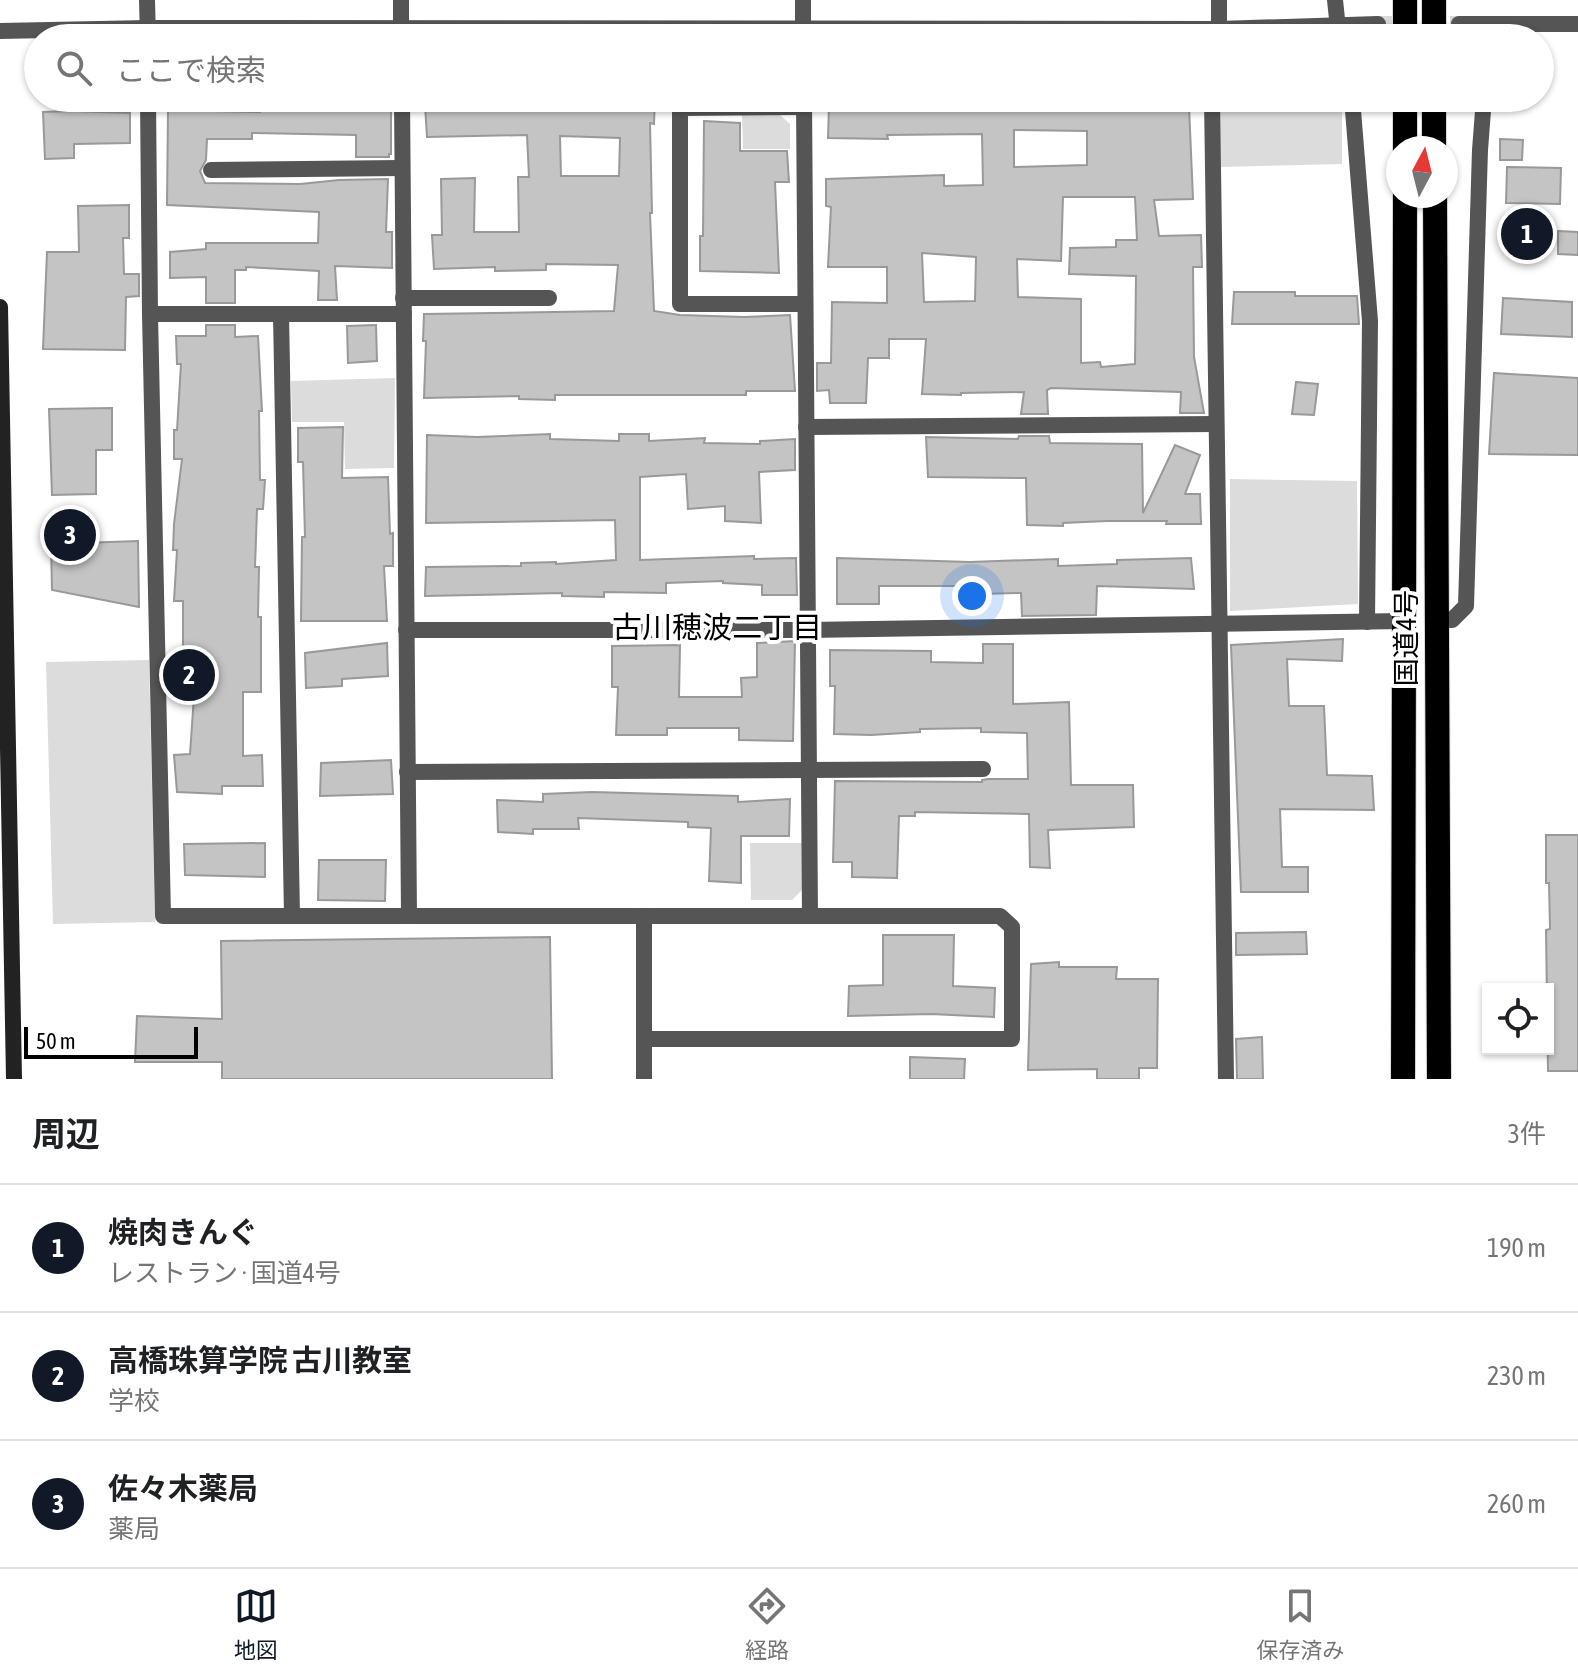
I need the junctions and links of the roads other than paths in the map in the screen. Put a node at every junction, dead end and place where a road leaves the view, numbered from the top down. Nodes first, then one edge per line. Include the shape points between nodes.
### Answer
1 (147, 0) edge
2 (401, 0) edge
3 (803, 0) edge
4 (1219, 0) edge
5 (1335, 0) edge
6 (1405, 0) edge
7 (1434, 0) edge
8 (148, 24) edge
9 (401, 24) edge
10 (803, 24) edge
11 (1214, 24) edge
12 (1337, 24) edge
13 (1405, 24) edge
14 (1434, 24) edge
15 (1578, 24) edge
16 (1554, 26) edge
17 (0, 31) edge
18 (24, 31) edge
19 (148, 112) edge
20 (402, 112) edge
21 (680, 112) edge
22 (804, 112) edge
23 (1212, 112) edge
24 (1353, 112) edge
25 (1405, 112) edge
26 (1434, 112) edge
27 (1483, 112) edge
28 (1405, 136) edge
29 (1434, 136) edge
30 (402, 168) junction
31 (211, 170) dead end
32 (1405, 208) edge
33 (1435, 208) edge
34 (549, 298) dead end
35 (805, 304) junction
36 (404, 306) junction
37 (0, 307) edge
38 (150, 314) junction
39 (281, 314) junction
40 (1216, 424) junction
41 (806, 427) junction
42 (1436, 620) junction
43 (1404, 621) junction
44 (1367, 622) junction
45 (1219, 624) junction
46 (406, 630) junction
47 (807, 630) junction
48 (983, 769) dead end
49 (809, 771) junction
50 (407, 772) junction
51 (409, 915) junction
52 (292, 916) junction
53 (644, 916) junction
54 (810, 916) junction
55 (644, 1039) junction
56 (14, 1079) edge
57 (644, 1079) edge
58 (1226, 1079) edge
59 (1403, 1079) edge
60 (1439, 1079) edge

1 - 8 street
2 - 9 street
3 - 10 street
4 - 11 street
5 - 12 street
6 - 13 highway
7 - 14 highway
15 - 16 street
17 - 18 street
19 - 38 street
20 - 30 street
21 - 35 street via 680,304
22 - 35 street
23 - 40 street
24 - 44 street via 1370,321
25 - 28 highway
26 - 29 highway
27 - 42 street via 1466,606 1452,620
30 - 31 street
30 - 36 street
32 - 43 highway, 国道4号
33 - 42 highway, 国道4号
34 - 36 street
35 - 41 street
36 - 39 street
36 - 46 street
37 - 56 street
38 - 39 street
38 - 52 street via 163,916
39 - 52 street
40 - 41 street
40 - 45 street
41 - 47 street
42 - 60 highway, 国道4号
43 - 44 street
43 - 59 highway, 国道4号
44 - 45 street
45 - 47 street
45 - 58 street
46 - 47 street
46 - 50 street
47 - 49 street
48 - 49 street
49 - 50 street
49 - 54 street
50 - 51 street
51 - 52 street
51 - 53 street
53 - 54 street
53 - 55 street
54 - 55 street via 1000,916 1012,927 1012,1039
55 - 57 street

